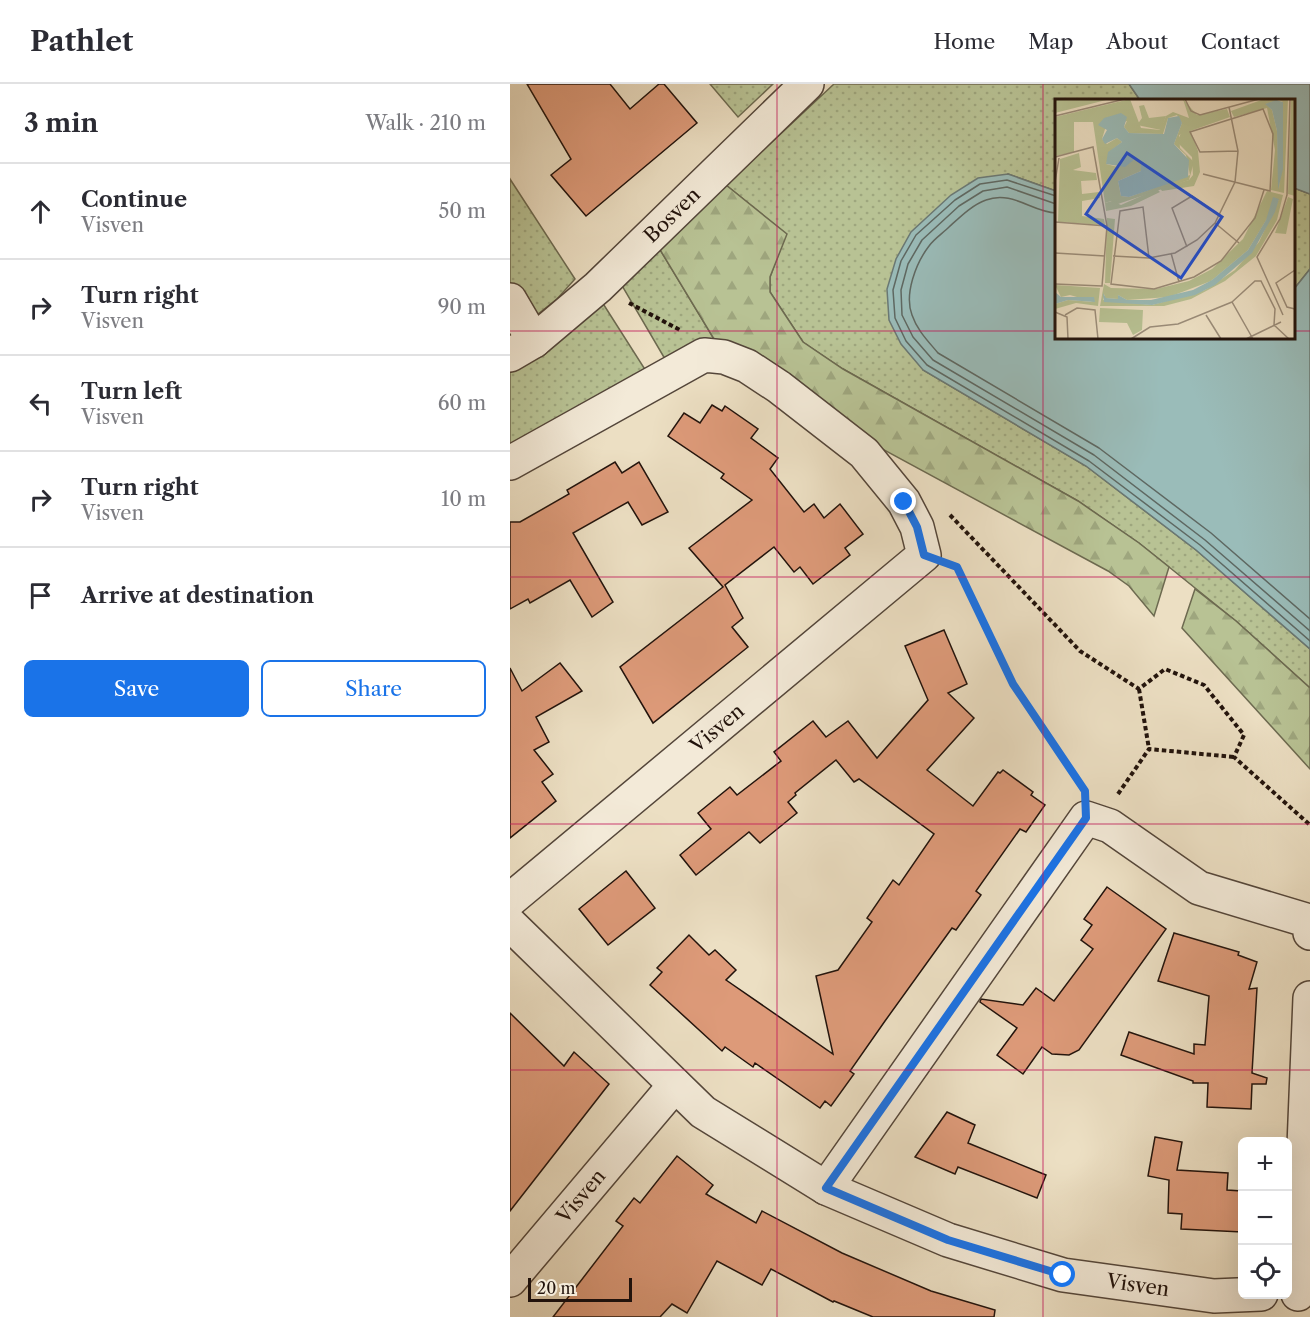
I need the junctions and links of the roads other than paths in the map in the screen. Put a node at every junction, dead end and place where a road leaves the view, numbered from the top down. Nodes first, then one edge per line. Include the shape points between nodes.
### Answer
1 (807, 84) edge
2 (510, 300) edge
3 (522, 348) edge
4 (510, 463) edge
5 (510, 900) edge
6 (510, 924) edge
7 (1310, 933) edge
8 (1310, 998) edge
9 (675, 1085) junction
10 (826, 1188) junction
11 (510, 1280) edge
12 (1298, 1294) edge
13 (1241, 1299) edge
14 (1213, 1306) edge

1 - 3 street, Bosven via 598,288
2 - 3 street, Bosven
4 - 5 street, Visven via 698,344 747,366 779,387 864,453 904,502 917,527 924,555
6 - 9 street, Visven
7 - 10 street via 1309,921 1199,888 1110,826 1092,820
8 - 12 street
9 - 10 street, Visven via 704,1112
9 - 11 street, Visven
10 - 14 street, Visven via 948,1240 1063,1275
13 - 14 street, Visven

